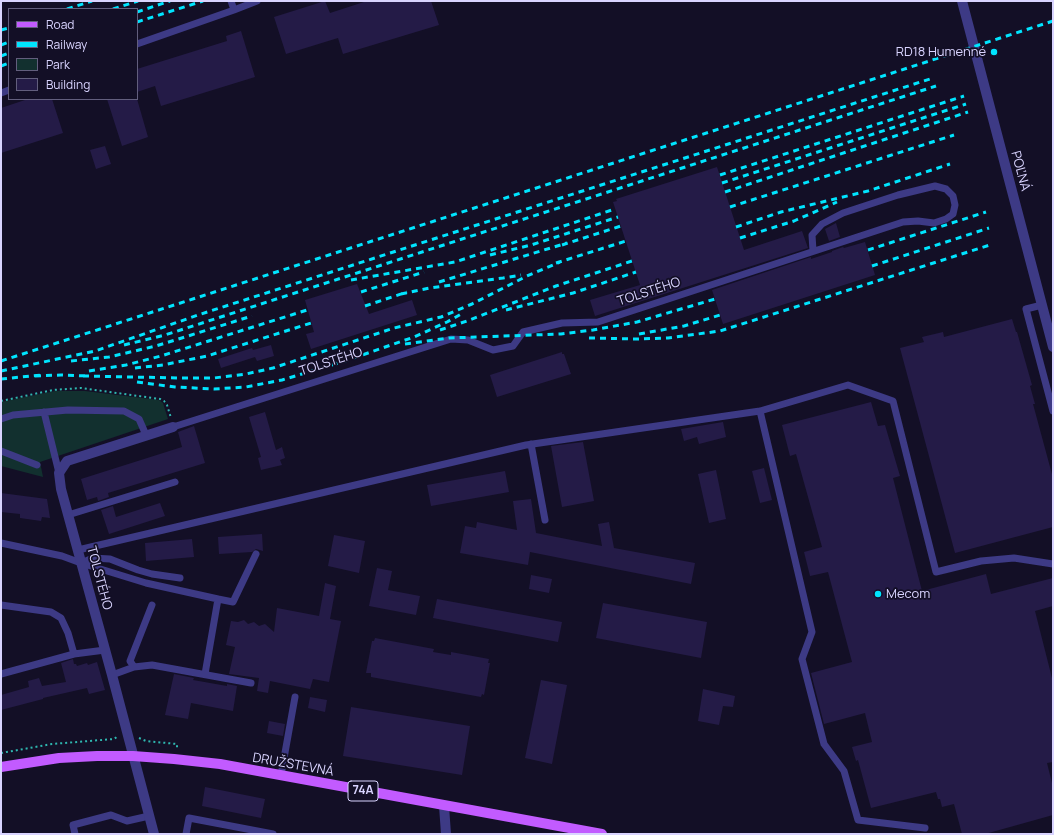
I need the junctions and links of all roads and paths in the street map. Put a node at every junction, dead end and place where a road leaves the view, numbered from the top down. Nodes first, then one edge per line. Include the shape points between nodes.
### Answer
1 (231, 1) edge
2 (257, 1) edge
3 (962, 1) edge
4 (234, 10) junction
5 (138, 44) edge
6 (813, 251) junction
7 (1042, 305) junction
8 (1053, 347) edge
9 (1, 400) edge
10 (760, 411) junction
11 (1053, 411) edge
12 (44, 412) junction
13 (1, 419) edge
14 (173, 426) junction
15 (146, 435) junction
16 (531, 444) junction
17 (1, 451) edge
18 (37, 465) dead end
19 (59, 473) junction
20 (175, 482) dead end
21 (68, 515) junction
22 (545, 520) dead end
23 (1, 543) edge
24 (78, 550) junction
25 (256, 554) dead end
26 (81, 563) junction
27 (1053, 564) edge
28 (180, 578) dead end
29 (218, 598) junction
30 (1, 605) edge
31 (152, 605) dead end
32 (105, 650) junction
33 (74, 654) junction
34 (134, 667) junction
35 (1, 674) edge
36 (205, 674) junction
37 (112, 675) junction
38 (251, 683) dead end
39 (294, 697) dead end
40 (133, 756) junction
41 (1, 767) edge
42 (281, 775) junction
43 (444, 806) junction
44 (149, 816) junction
45 (925, 828) dead end
46 (75, 834) edge
47 (154, 834) edge
48 (186, 834) edge
49 (273, 834) edge
50 (446, 834) edge
51 (602, 834) edge

1 - 4 lane
2 - 4 lane
3 - 7 street, POĽNÁ
4 - 5 lane
6 - 6 lane, TOLSTÉHO via 812,235 822,224 843,213 935,186 946,188 953,196 953,214 946,219 934,223 903,222
6 - 14 lane, TOLSTÉHO via 598,322 562,324 523,332 513,346 493,350 468,340 451,339
7 - 8 street, POĽNÁ
7 - 11 lane via 1026,309
9 - 14 path via 53,390 81,388 143,396 164,401
10 - 16 lane
10 - 27 lane via 848,385 893,401 936,572 981,561 1014,558
10 - 45 lane via 812,632 802,658 824,744 844,771 858,820
12 - 13 lane via 13,415
12 - 15 lane via 124,411 139,419
12 - 19 lane
14 - 15 street, TOLSTÉHO
15 - 19 street, TOLSTÉHO via 67,462
16 - 22 lane
16 - 24 lane
17 - 18 lane
19 - 21 street, TOLSTÉHO
20 - 21 lane
21 - 24 street, TOLSTÉHO
23 - 26 lane via 62,556
24 - 26 street, TOLSTÉHO
25 - 29 lane via 233,602
26 - 28 lane via 93,558 110,559 152,574
26 - 29 lane via 146,583
26 - 32 street, TOLSTÉHO
29 - 36 lane
30 - 33 lane via 51,612 61,618
31 - 34 lane via 130,661
32 - 33 lane
32 - 37 street, TOLSTÉHO
33 - 35 lane
34 - 36 lane via 152,665
34 - 37 lane
36 - 38 lane
37 - 40 street, TOLSTÉHO
39 - 42 lane
40 - 41 main road, DRUŽSTEVNÁ / 74A via 59,758
40 - 42 main road, DRUŽSTEVNÁ / 74A via 220,764
40 - 44 street, TOLSTÉHO
42 - 43 main road, DRUŽSTEVNÁ / 74A
43 - 50 street
43 - 51 main road, DRUŽSTEVNÁ / 74A
44 - 46 lane via 127,821 110,815 73,825
44 - 47 street, TOLSTÉHO
48 - 49 lane via 189,818

